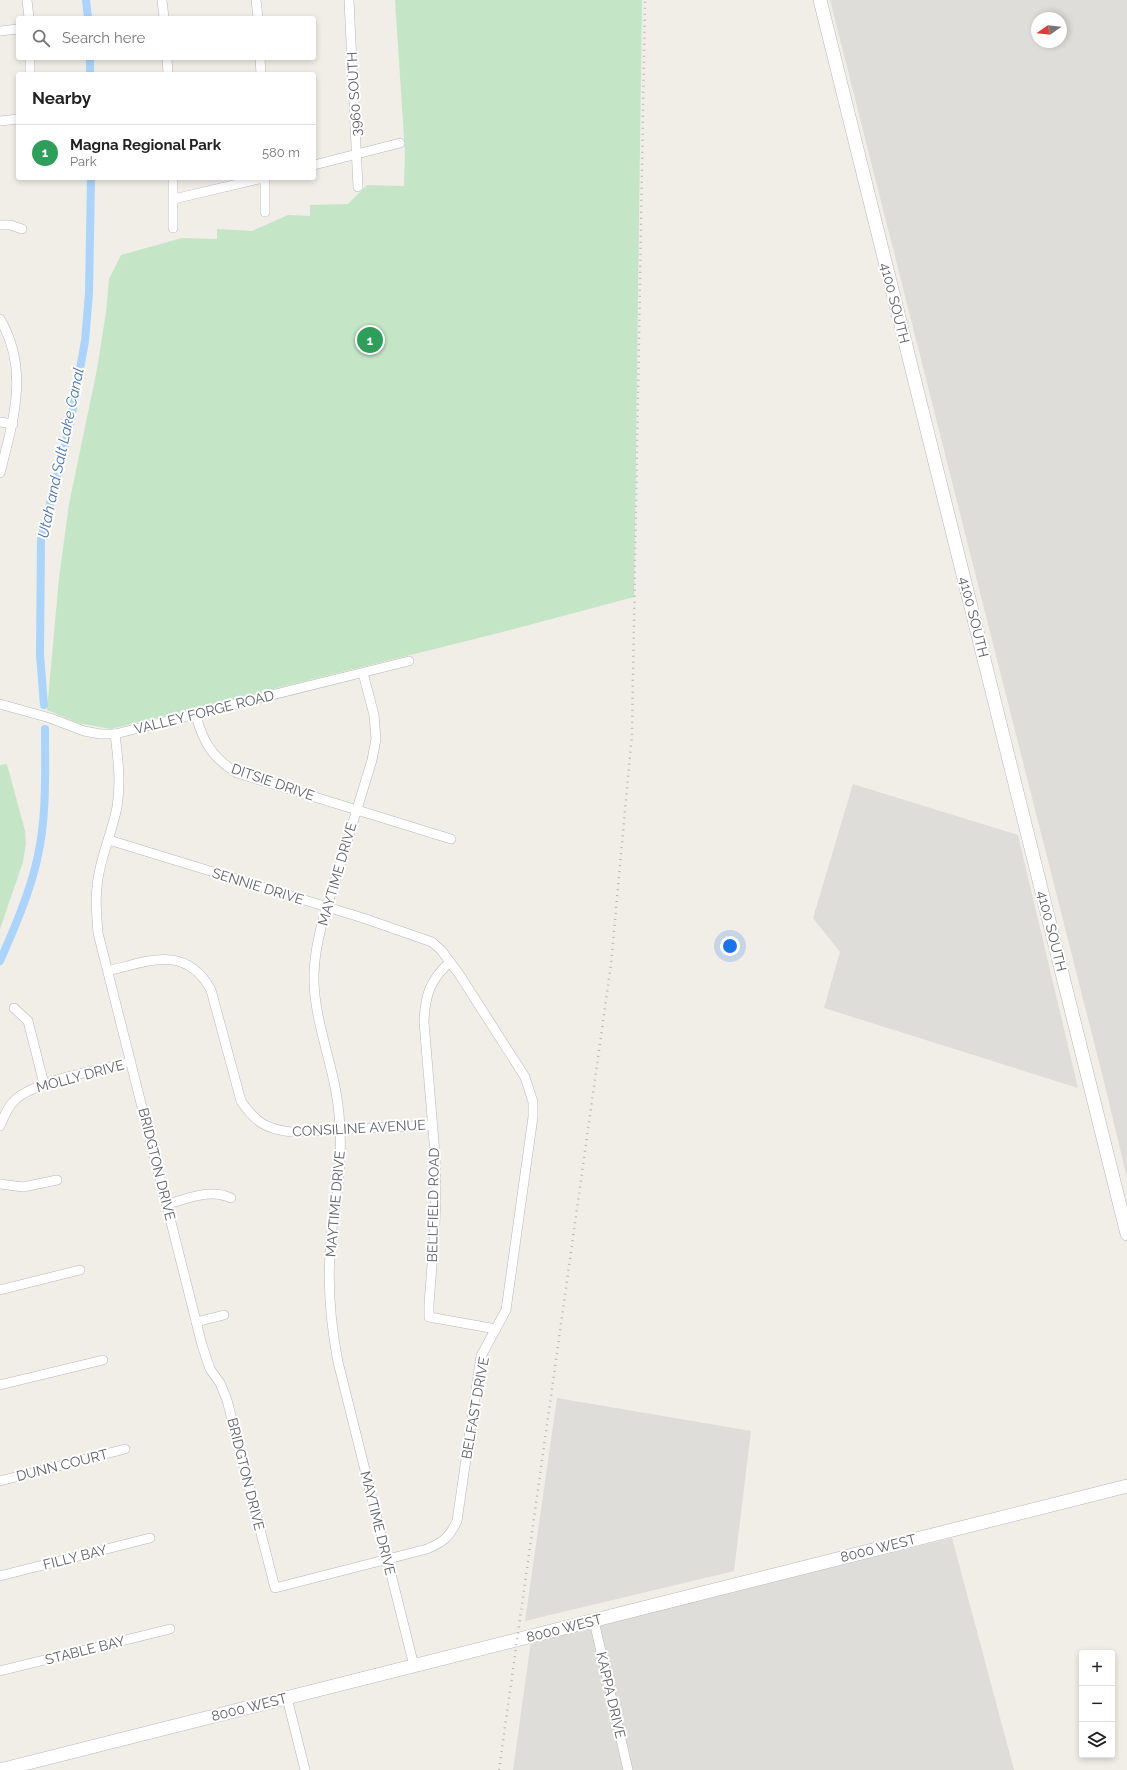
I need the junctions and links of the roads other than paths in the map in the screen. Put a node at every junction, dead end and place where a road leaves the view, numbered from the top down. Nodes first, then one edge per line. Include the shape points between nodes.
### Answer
1 (27, 0) edge
2 (162, 0) edge
3 (256, 0) edge
4 (349, 0) edge
5 (820, 0) edge
6 (29, 16) edge
7 (164, 16) edge
8 (258, 16) edge
9 (16, 29) edge
10 (0, 31) edge
11 (30, 60) edge
12 (167, 60) edge
13 (260, 60) edge
14 (30, 72) edge
15 (168, 72) edge
16 (261, 72) edge
17 (16, 120) edge
18 (0, 121) edge
19 (400, 143) dead end
20 (357, 154) junction
21 (316, 164) edge
22 (173, 180) edge
23 (255, 180) edge
24 (264, 180) edge
25 (358, 188) dead end
26 (174, 199) junction
27 (265, 212) dead end
28 (0, 225) edge
29 (173, 228) dead end
30 (22, 229) dead end
31 (1, 322) edge
32 (0, 422) edge
33 (13, 424) junction
34 (0, 474) edge
35 (409, 661) dead end
36 (363, 673) junction
37 (0, 704) edge
38 (196, 715) junction
39 (115, 734) junction
40 (356, 810) junction
41 (451, 839) dead end
42 (108, 840) junction
43 (327, 907) junction
44 (450, 962) junction
45 (108, 971) junction
46 (14, 1008) dead end
47 (131, 1062) junction
48 (44, 1084) junction
49 (533, 1102) joint
50 (432, 1125) junction
51 (0, 1126) edge
52 (339, 1130) junction
53 (57, 1180) dead end
54 (0, 1184) edge
55 (231, 1198) dead end
56 (167, 1204) junction
57 (1127, 1234) edge
58 (80, 1270) dead end
59 (0, 1290) edge
60 (224, 1315) dead end
61 (196, 1322) junction
62 (496, 1329) junction
63 (102, 1360) dead end
64 (0, 1385) edge
65 (125, 1449) dead end
66 (0, 1481) edge
67 (1127, 1486) edge
68 (150, 1538) dead end
69 (387, 1560) junction
70 (0, 1576) edge
71 (275, 1588) joint
72 (594, 1621) junction
73 (170, 1629) dead end
74 (414, 1666) junction
75 (0, 1671) edge
76 (287, 1698) junction
77 (0, 1770) edge
78 (305, 1770) edge
79 (628, 1770) edge

1 - 6 street
2 - 7 street
3 - 8 street
4 - 20 street, 3960 SOUTH
5 - 57 main road, 4100 SOUTH
9 - 10 street
11 - 14 street
12 - 15 street
13 - 16 street
17 - 18 street
19 - 20 street
20 - 21 street
20 - 25 street, 3960 SOUTH
22 - 26 street
23 - 26 street
24 - 27 street
26 - 29 street
28 - 30 street
31 - 33 street via 12,345 16,365 17,398
32 - 33 street
33 - 34 street
35 - 36 street, VALLEY FORGE ROAD
36 - 38 street, VALLEY FORGE ROAD
36 - 40 street, MAYTIME DRIVE via 374,715 376,739
37 - 39 street, VALLEY FORGE ROAD via 84,731
38 - 39 street, VALLEY FORGE ROAD
38 - 40 street, DITSIE DRIVE via 205,742 223,764 237,773
39 - 42 street, BRIDGTON DRIVE via 119,787
40 - 41 street, DITSIE DRIVE
40 - 43 street, MAYTIME DRIVE
42 - 43 street, SENNIE DRIVE
42 - 45 street, BRIDGTON DRIVE via 97,887 96,909 98,933
43 - 44 street, SENNIE DRIVE via 432,942
43 - 52 street, MAYTIME DRIVE via 318,942 314,974 316,999 336,1092
44 - 49 street, SENNIE DRIVE via 525,1077
44 - 50 street, BELLFIELD ROAD via 438,973 425,1004 424,1022
45 - 47 street, BRIDGTON DRIVE
45 - 52 street, CONSILINE AVENUE via 166,958 183,963 198,972 211,990 241,1101 249,1113 274,1130
46 - 48 street via 28,1021
47 - 48 street, MOLLY DRIVE
47 - 56 street, BRIDGTON DRIVE
48 - 51 street, MOLLY DRIVE via 14,1100
49 - 62 street, BELFAST DRIVE via 506,1310
50 - 52 street, CONSILINE AVENUE
50 - 62 street, BELLFIELD ROAD via 436,1190 429,1318
52 - 69 street, MAYTIME DRIVE via 338,1188 329,1270 331,1317 338,1362
53 - 54 street via 24,1187
55 - 56 street via 221,1193 210,1193
56 - 61 street, BRIDGTON DRIVE
58 - 59 street
60 - 61 street
61 - 71 street, BRIDGTON DRIVE via 210,1369 220,1383 227,1400
62 - 69 street, BELFAST DRIVE via 481,1356 457,1522 441,1543
63 - 64 street
65 - 66 street, DUNN COURT
67 - 72 main road, 8000 WEST
68 - 70 street, FILLY BAY
69 - 71 street, BELFAST DRIVE
69 - 74 street, MAYTIME DRIVE
72 - 74 main road, 8000 WEST
72 - 79 street, KAPPA DRIVE
73 - 75 street, STABLE BAY
74 - 76 main road, 8000 WEST
76 - 77 main road, 8000 WEST
76 - 78 street

